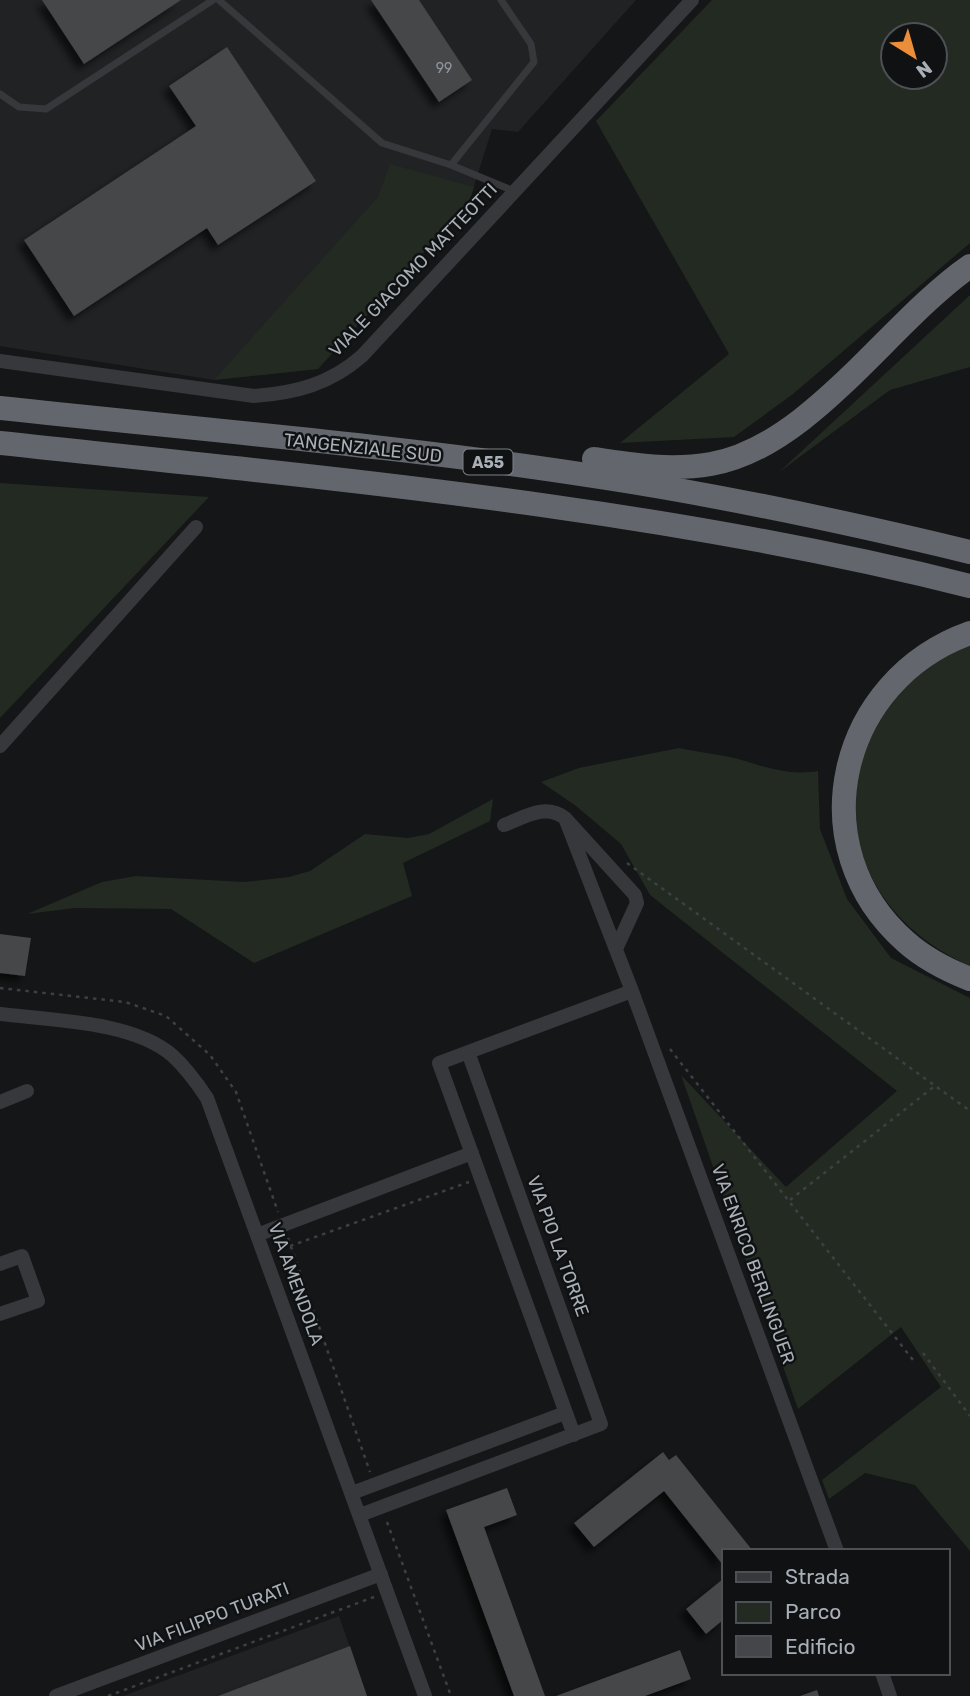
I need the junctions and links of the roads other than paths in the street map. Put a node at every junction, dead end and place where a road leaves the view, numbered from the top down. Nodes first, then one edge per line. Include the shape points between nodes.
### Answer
1 (213, 0) edge
2 (219, 0) edge
3 (501, 0) edge
4 (692, 0) edge
5 (0, 94) edge
6 (451, 165) junction
7 (515, 191) junction
8 (970, 266) edge
9 (0, 361) edge
10 (0, 408) edge
11 (0, 443) edge
12 (420, 453) junction
13 (196, 527) dead end
14 (970, 552) edge
15 (970, 586) edge
16 (970, 633) edge
17 (0, 746) edge
18 (565, 818) junction
19 (504, 825) dead end
20 (615, 864) junction
21 (591, 883) junction
22 (616, 949) junction
23 (970, 979) edge
24 (632, 991) junction
25 (2, 1015) edge
26 (468, 1052) junction
27 (27, 1091) dead end
28 (0, 1102) edge
29 (472, 1153) junction
30 (257, 1235) junction
31 (0, 1264) edge
32 (0, 1314) edge
33 (565, 1413) junction
34 (574, 1435) junction
35 (352, 1493) junction
36 (360, 1515) junction
37 (836, 1549) edge
38 (381, 1574) junction
39 (883, 1675) edge
40 (56, 1696) edge
41 (425, 1696) edge
42 (890, 1696) edge

1 - 5 lane via 46,109 19,107
2 - 6 lane via 382,143
3 - 6 lane via 531,44 534,62
4 - 7 street, VIALE GIACOMO MATTEOTTI
6 - 7 lane
7 - 9 street, VIALE GIACOMO MATTEOTTI via 362,356 326,382 254,396
8 - 12 highway via 818,405 739,456 712,464 657,468 534,450
10 - 12 highway, TANGENZIALE SUD / A55
11 - 15 highway, TANGENZIALE SUD / A55 via 664,521
12 - 14 highway, TANGENZIALE SUD / A55 via 694,492
13 - 17 street
16 - 23 highway via 948,640 917,660 879,698 852,752 843,811 860,882 881,915 925,958
18 - 19 street via 545,810
18 - 20 street
18 - 21 street, VIA ENRICO BERLINGUER
20 - 21 street via 597,870
20 - 22 street via 637,903
21 - 22 street, VIA ENRICO BERLINGUER
22 - 24 street, VIA ENRICO BERLINGUER
24 - 26 street
24 - 37 street, VIA ENRICO BERLINGUER
25 - 30 street, VIA AMENDOLA via 114,1029 171,1054 207,1098
26 - 29 street via 439,1063
26 - 34 street, VIA PIO LA TORRE via 601,1424
27 - 28 street
29 - 30 street
29 - 33 street
30 - 35 street, VIA AMENDOLA
31 - 32 street via 22,1256 38,1301
33 - 34 street
33 - 35 street
34 - 36 street, VIA PIO LA TORRE
35 - 36 street, VIA AMENDOLA
36 - 38 street, VIA AMENDOLA
38 - 40 street, VIA FILIPPO TURATI
38 - 41 street, VIA AMENDOLA
39 - 42 street

